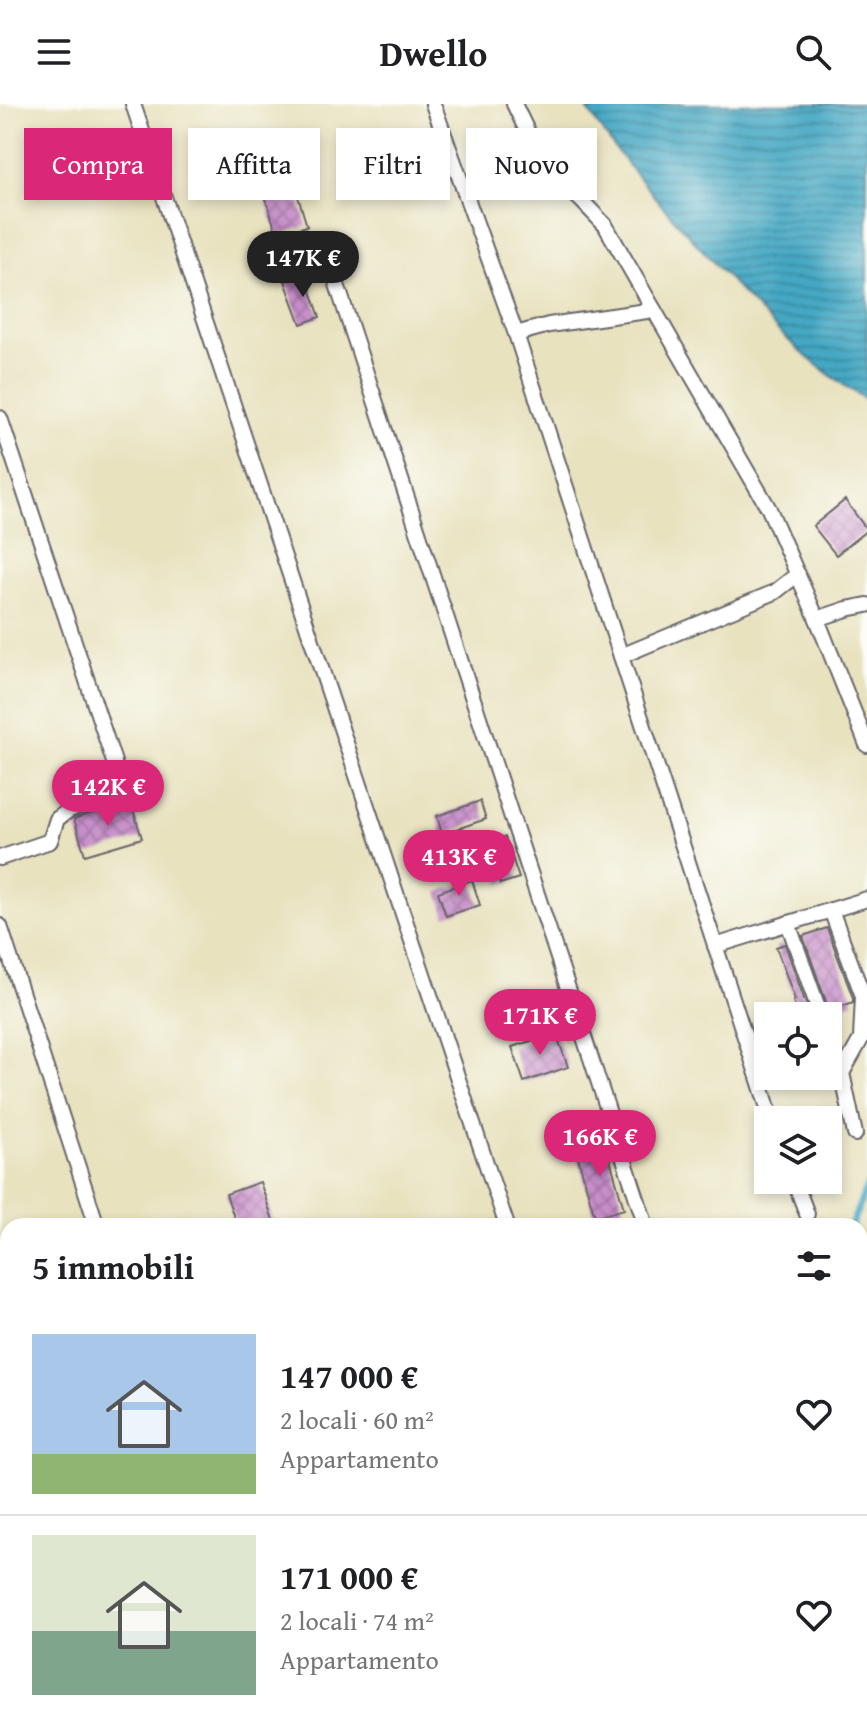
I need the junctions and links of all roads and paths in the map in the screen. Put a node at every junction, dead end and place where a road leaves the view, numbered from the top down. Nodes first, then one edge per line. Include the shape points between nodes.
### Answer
1 (133, 104) edge
2 (433, 104) edge
3 (514, 104) edge
4 (325, 248) dead end
5 (654, 310) junction
6 (516, 334) junction
7 (0, 418) edge
8 (798, 574) junction
9 (867, 605) edge
10 (817, 619) junction
11 (621, 656) junction
12 (867, 745) edge
13 (0, 858) edge
14 (867, 899) edge
15 (831, 910) junction
16 (788, 923) junction
17 (0, 926) edge
18 (715, 946) junction
19 (816, 1002) edge
20 (842, 1073) joint
21 (767, 1106) edge
22 (855, 1134) dead end
23 (799, 1194) edge
24 (807, 1214) dead end
25 (94, 1218) edge
26 (504, 1218) edge
27 (643, 1218) edge

1 - 26 lane
2 - 6 lane
3 - 5 lane via 539,156 605,225
4 - 27 lane
5 - 6 lane
5 - 8 lane via 769,509
6 - 11 lane
7 - 13 lane via 117,783 111,793 57,819 50,841
8 - 10 lane
8 - 11 lane via 775,592
9 - 10 lane
10 - 12 lane
11 - 18 lane
14 - 15 lane
15 - 16 lane
15 - 20 lane via 863,996 861,1039
16 - 18 lane
16 - 19 lane
17 - 25 lane
18 - 21 lane
20 - 22 lane
23 - 24 lane

